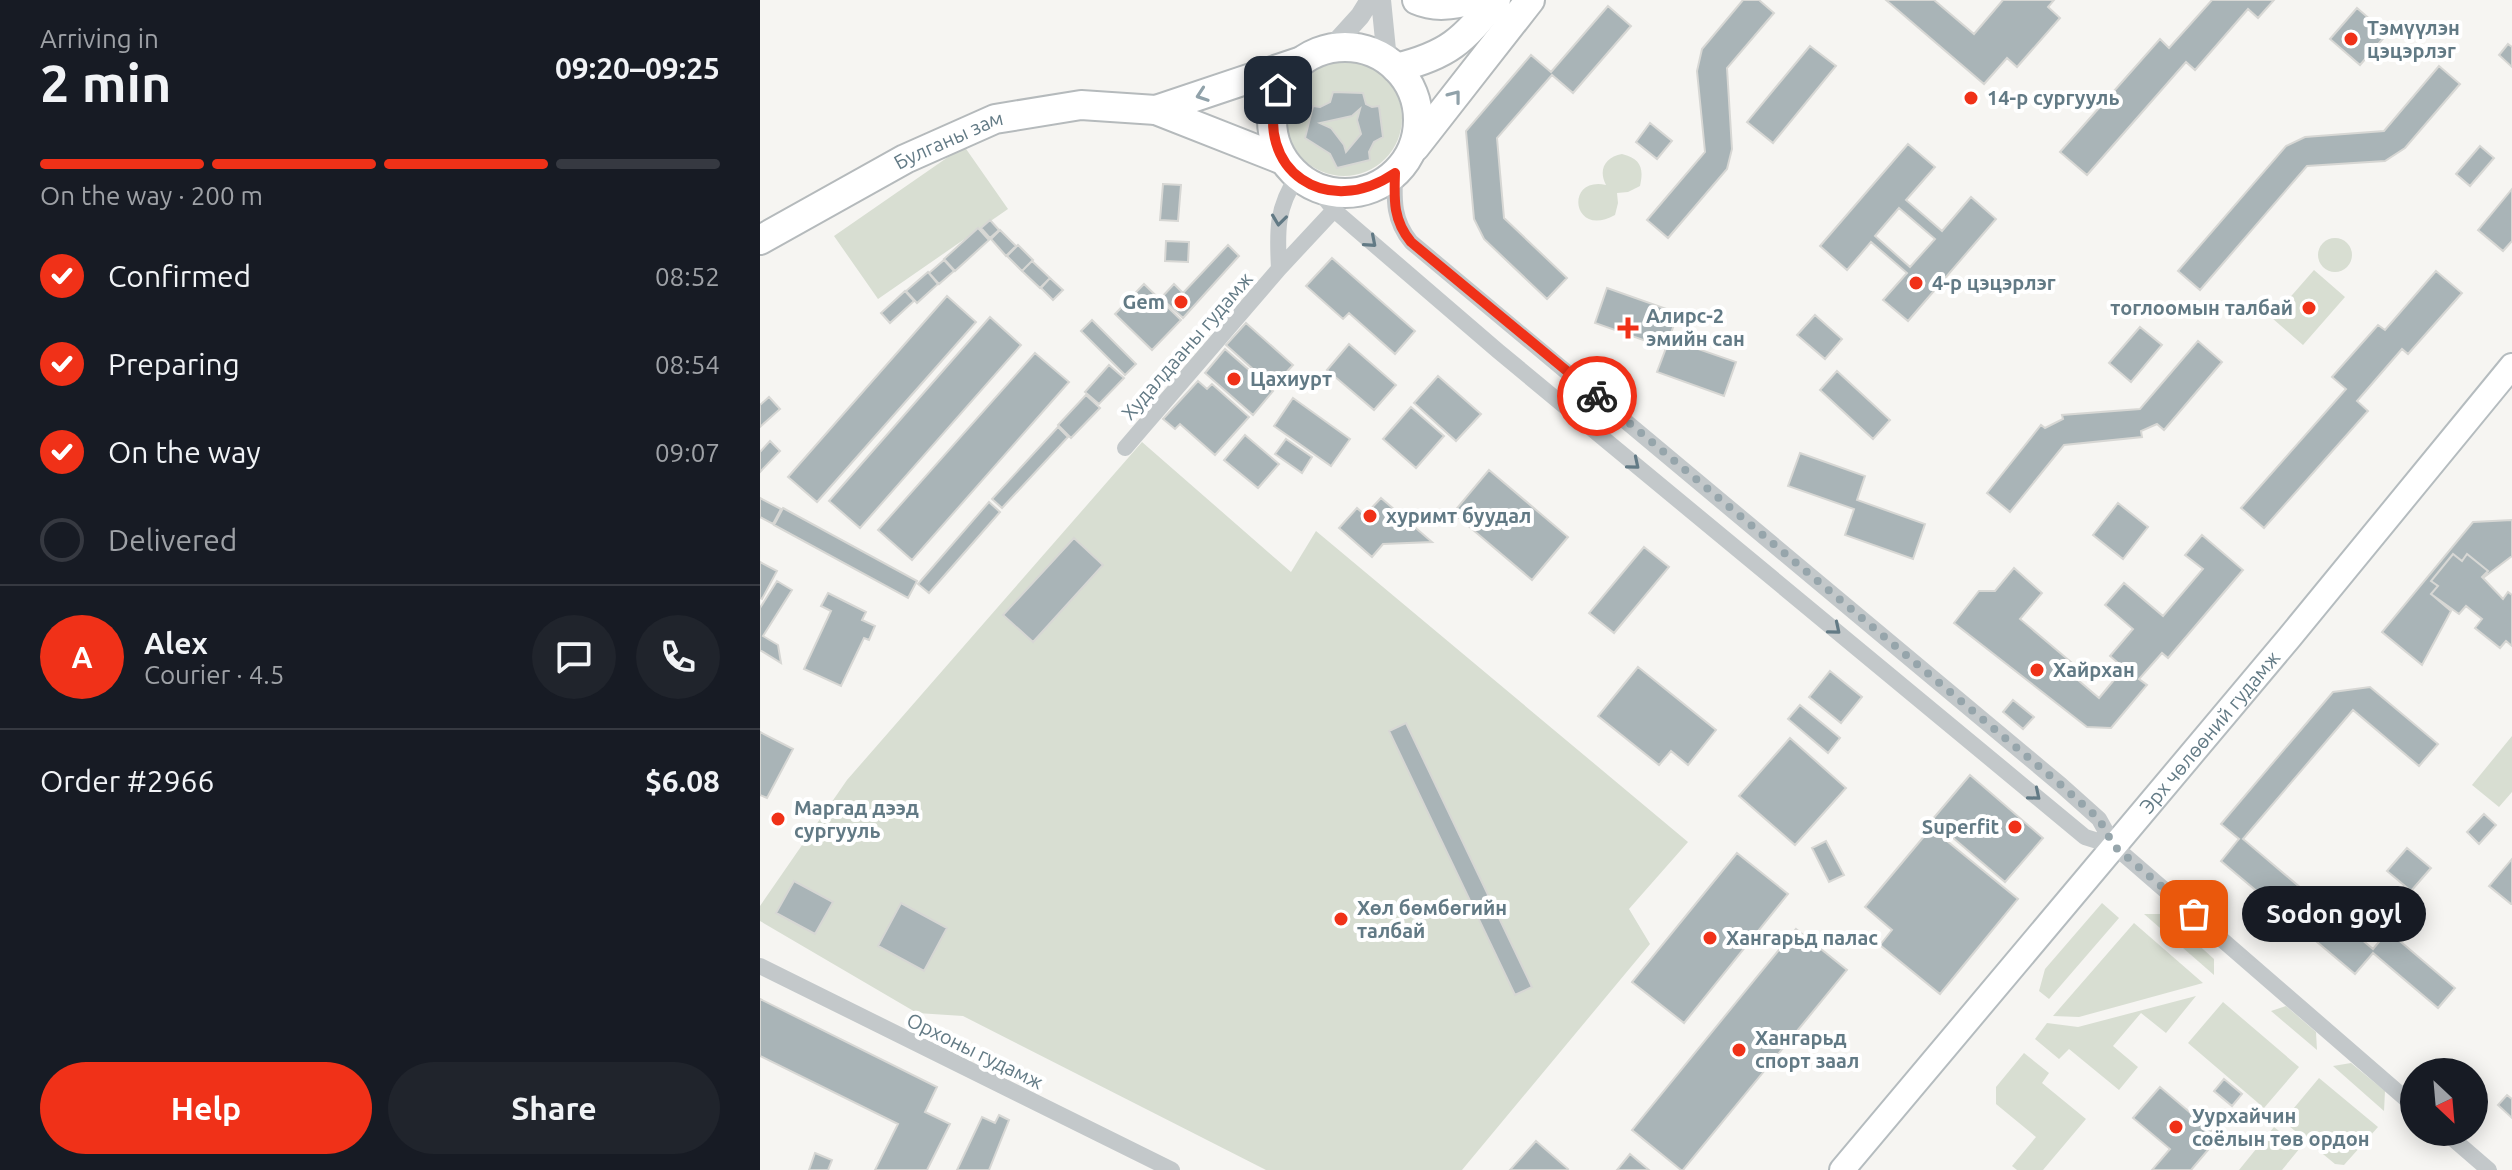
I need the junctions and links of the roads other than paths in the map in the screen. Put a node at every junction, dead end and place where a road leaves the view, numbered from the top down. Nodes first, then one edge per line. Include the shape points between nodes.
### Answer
1 (1370, 0) edge
2 (1381, 0) edge
3 (1417, 0) edge
4 (1472, 0) edge
5 (1496, 0) edge
6 (1530, 0) edge
7 (1331, 48) junction
8 (1301, 62) junction
9 (1391, 64) junction
10 (1156, 110) junction
11 (1401, 165) junction
12 (1299, 174) junction
13 (1334, 210) junction
14 (760, 240) edge
15 (1279, 269) junction
16 (2512, 366) edge
17 (1125, 448) dead end
18 (2114, 846) junction
19 (760, 966) edge
20 (2400, 1094) edge
21 (2461, 1146) edge
22 (1172, 1170) edge
23 (1842, 1170) edge
24 (2489, 1170) edge

1 - 7 street
2 - 9 street
3 - 4 highway via 1429,5
5 - 9 highway via 1470,31 1439,55
11 -> 6 highway
7 - 8 highway
7 - 9 highway via 1370,51
8 -> 10 highway, Булганы зам
8 - 12 highway via 1283,82 1272,126 1275,143
9 - 11 highway via 1408,83 1418,120
10 - 12 highway, Булганы зам
10 - 14 highway, Булганы зам via 1081,105 995,119 905,159
11 - 12 highway via 1377,185 1357,192 1336,193
11 - 18 street via 1394,210 1411,242 2061,785 2099,819
12 - 13 street
12 -> 15 street, Худалдааны гудамж via 1281,208
13 - 15 street, Худалдааны гудамж
13 -> 18 street via 2085,837
15 - 17 street, Худалдааны гудамж
16 - 18 main road, Эрх чөлөөний гудамж
18 - 20 street
18 - 23 main road, Эрх чөлөөний гудамж
19 - 22 street, Орхоны гудамж
21 - 24 street

